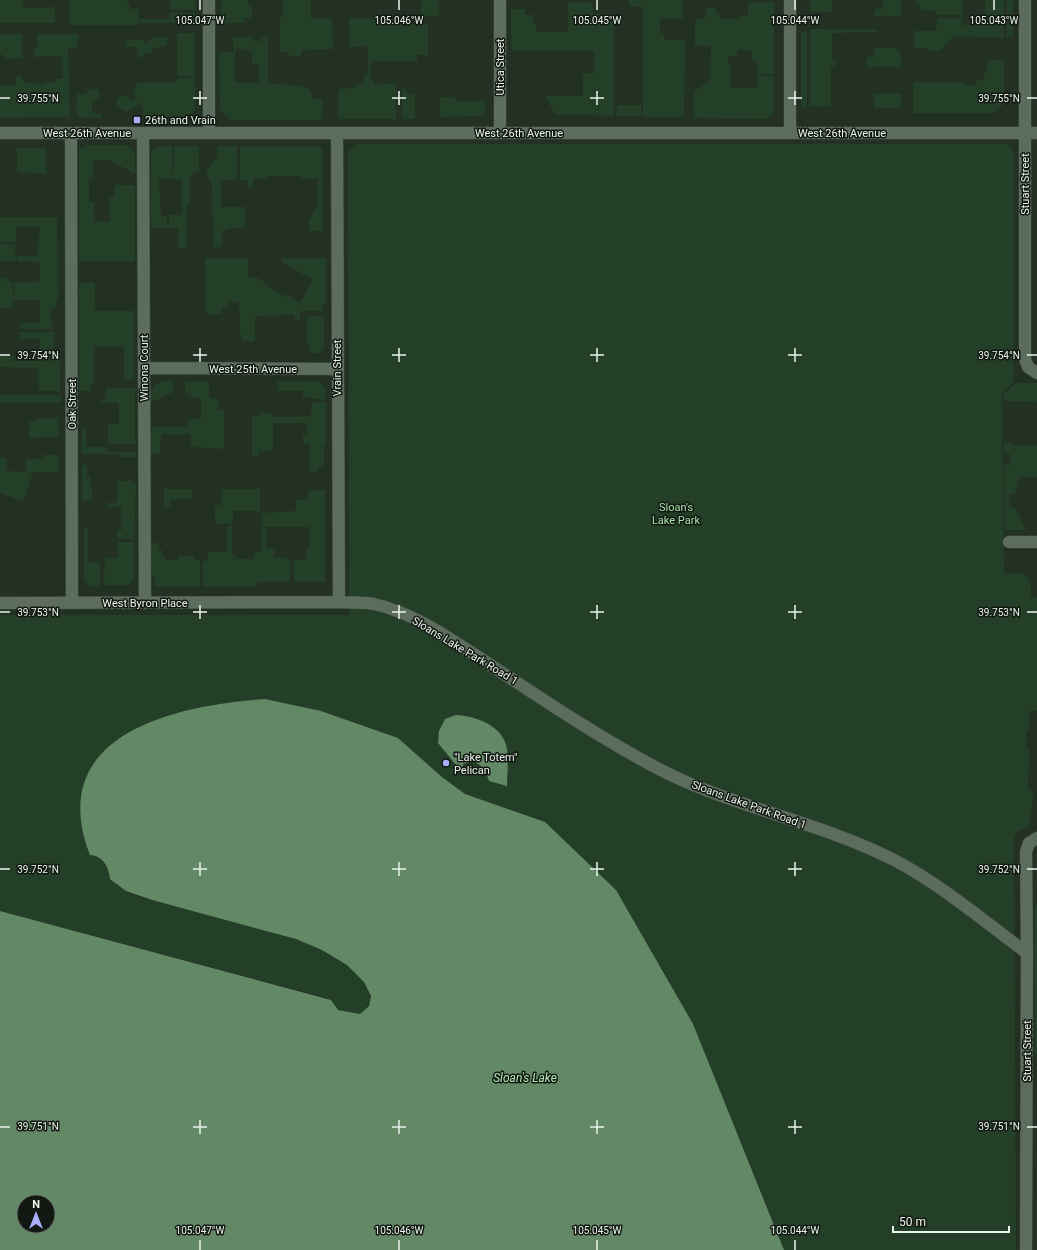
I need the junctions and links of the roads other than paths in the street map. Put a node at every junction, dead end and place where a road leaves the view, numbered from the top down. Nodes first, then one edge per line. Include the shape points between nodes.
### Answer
1 (209, 0) edge
2 (500, 0) edge
3 (790, 0) edge
4 (1025, 0) edge
5 (0, 133) edge
6 (71, 133) junction
7 (143, 133) junction
8 (209, 133) junction
9 (337, 133) junction
10 (500, 133) junction
11 (790, 133) junction
12 (1031, 133) edge
13 (144, 368) junction
14 (337, 369) junction
15 (1033, 370) edge
16 (1009, 542) dead end
17 (1037, 542) edge
18 (339, 602) junction
19 (0, 603) edge
20 (72, 603) junction
21 (144, 603) junction
22 (1037, 838) edge
23 (1028, 953) junction
24 (1032, 1076) edge
25 (1026, 1250) edge

1 - 8 street
2 - 10 street, Utica Street
3 - 11 street
4 - 12 street, Stuart Street
5 - 6 street, West 26th Avenue
6 - 7 street, West 26th Avenue
6 - 20 street, Oak Street
7 - 8 street, West 26th Avenue
7 - 13 street, Winona Court
8 - 9 street, West 26th Avenue
9 - 10 street, West 26th Avenue
9 - 14 street, Vrain Street
10 - 11 street, West 26th Avenue
11 - 12 street, West 26th Avenue
12 - 15 street, Stuart Street via 1026,359
13 - 14 street, West 25th Avenue
13 - 21 street, Winona Court
14 - 18 street, Vrain Street
16 - 17 street
18 - 21 street, West Byron Place
18 - 23 street, Sloans Lake Park Road 1 via 374,604 411,617 588,728 657,768 703,790 833,834 895,861
19 - 20 street, West Byron Place
20 - 21 street, West Byron Place
22 - 23 street, Stuart Street via 1029,844 1026,852
23 - 24 street, Stuart Street
24 - 25 street, Stuart Street

